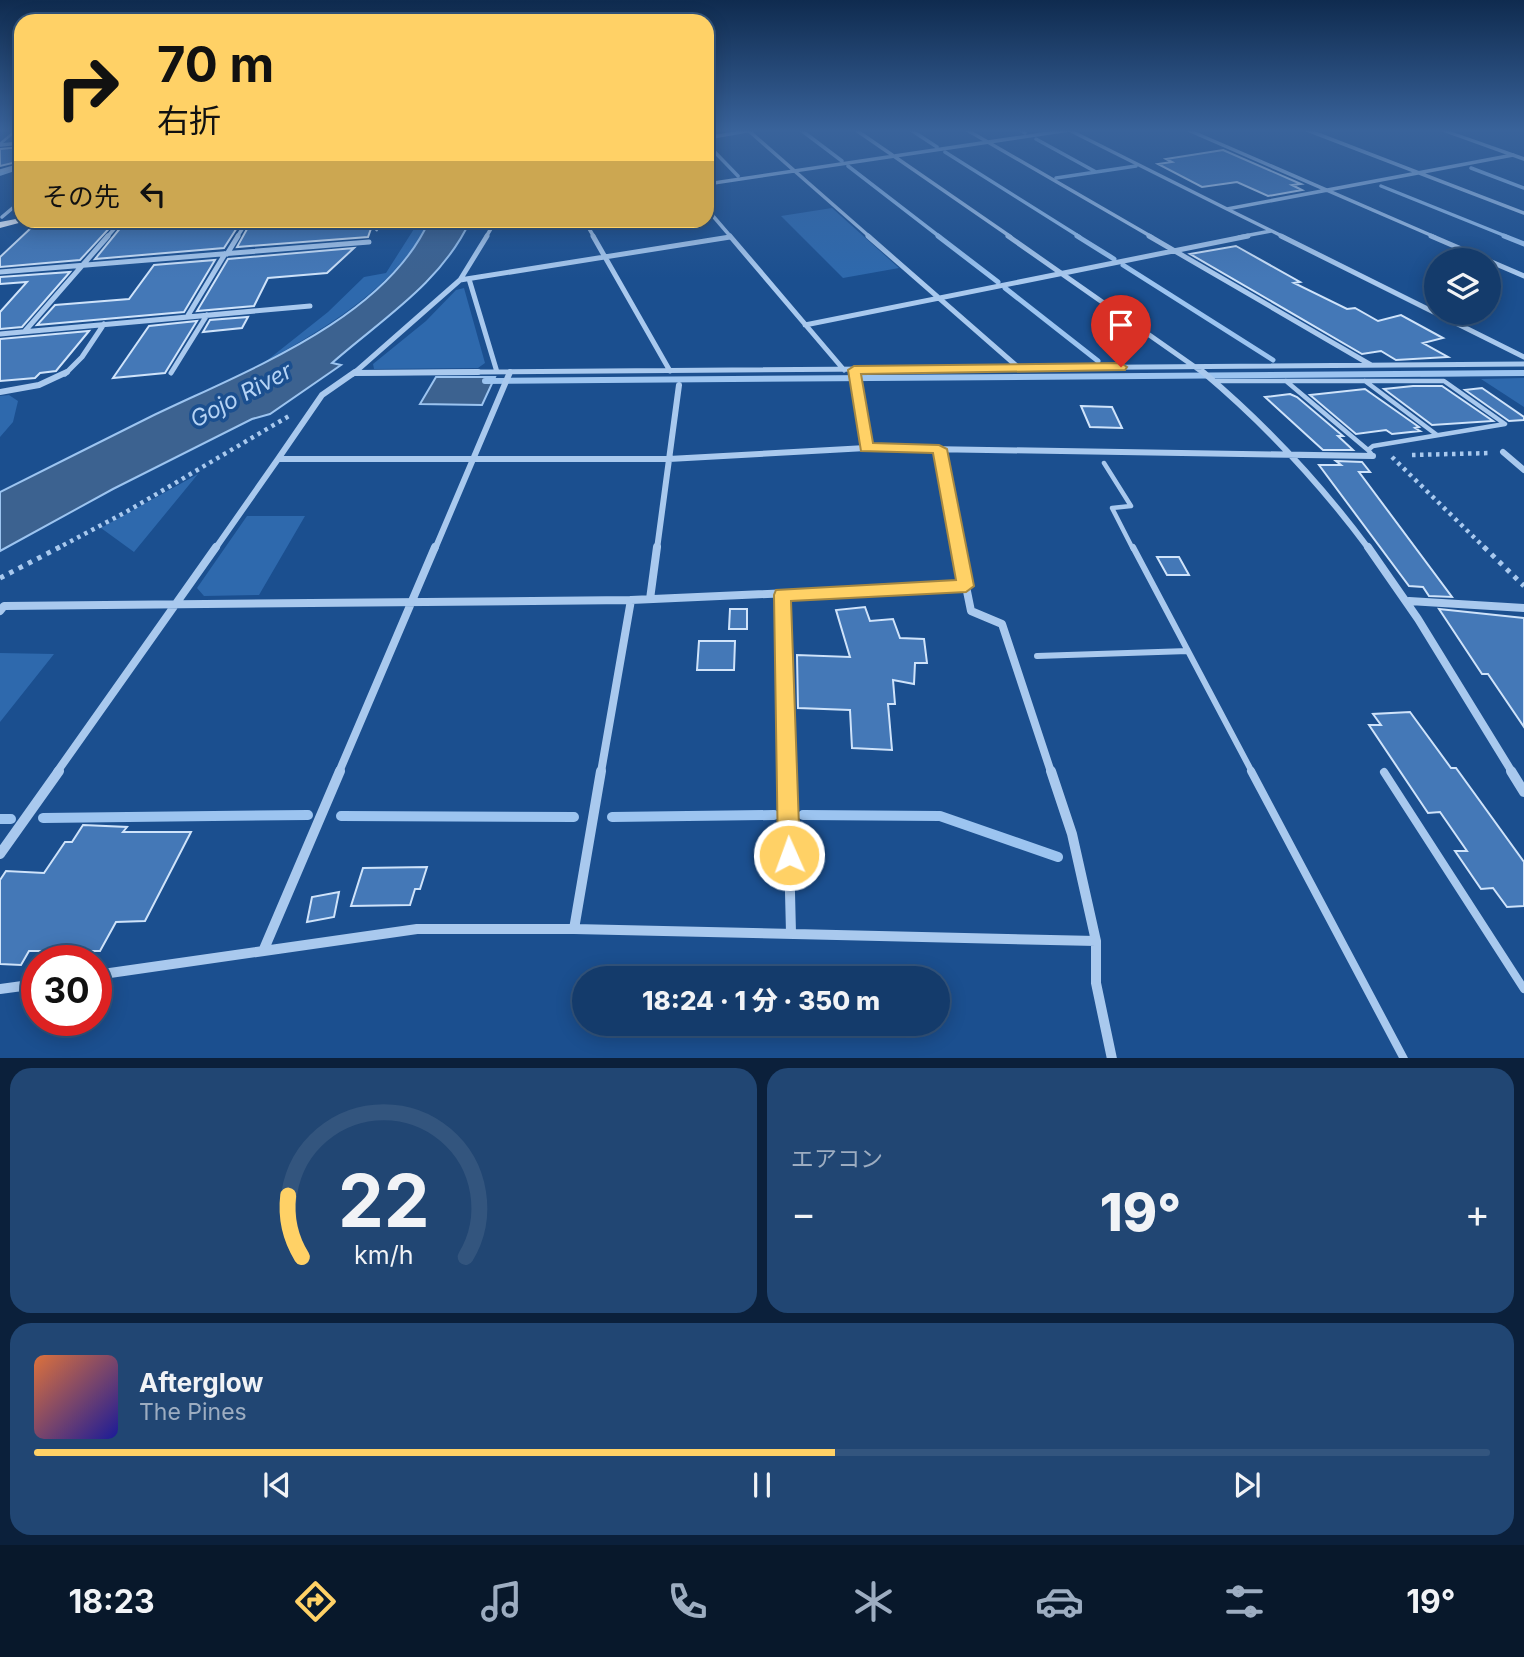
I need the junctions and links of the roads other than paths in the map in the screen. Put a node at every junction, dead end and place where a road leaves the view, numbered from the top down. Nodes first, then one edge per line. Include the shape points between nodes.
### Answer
1 (738, 179) edge
2 (804, 179) edge
3 (927, 179) edge
4 (1052, 179) edge
5 (1168, 179) edge
6 (1302, 179) edge
7 (1385, 179) edge
8 (1436, 179) edge
9 (714, 183) edge
10 (1327, 190) junction
11 (1227, 209) junction
12 (1524, 213) edge
13 (714, 218) edge
14 (115, 228) edge
15 (243, 228) edge
16 (491, 228) edge
17 (589, 228) edge
18 (1271, 231) junction
19 (730, 237) junction
20 (369, 242) dead end
21 (1175, 250) junction
22 (226, 254) junction
23 (605, 257) junction
24 (83, 265) junction
25 (0, 272) edge
26 (1063, 273) junction
27 (1523, 275) edge
28 (460, 279) junction
29 (469, 279) junction
30 (939, 297) junction
31 (310, 306) dead end
32 (206, 315) junction
33 (187, 317) junction
34 (104, 324) junction
35 (805, 325) junction
36 (24, 332) junction
37 (0, 334) edge
38 (1524, 357) edge
39 (1524, 364) edge
40 (1372, 365) junction
41 (1196, 366) junction
42 (1020, 368) junction
43 (844, 370) junction
44 (854, 370) junction
45 (670, 371) junction
46 (497, 372) junction
47 (510, 372) junction
48 (171, 373) dead end
49 (354, 373) junction
50 (1214, 380) junction
51 (1286, 381) junction
52 (1365, 381) junction
53 (679, 385) dead end
54 (0, 392) edge
55 (1437, 435) junction
56 (866, 448) junction
57 (939, 449) junction
58 (1503, 452) road end
59 (1371, 453) junction
60 (1294, 455) junction
61 (474, 458) junction
62 (278, 459) junction
63 (669, 459) junction
64 (1104, 463) dead end
65 (1524, 470) edge
66 (966, 586) junction
67 (782, 595) junction
68 (650, 599) junction
69 (631, 600) junction
70 (1409, 601) junction
71 (176, 603) junction
72 (411, 604) junction
73 (1524, 608) edge
74 (0, 611) edge
75 (1188, 651) junction
76 (1037, 656) dead end
77 (1384, 772) dead end
78 (1524, 792) edge
79 (0, 854) edge
80 (574, 929) junction
81 (791, 933) junction
82 (1096, 941) junction
83 (264, 949) junction
84 (112, 973) edge
85 (21, 986) edge
86 (0, 989) edge
87 (1524, 989) edge
88 (1112, 1058) edge
89 (1403, 1058) edge

1 - 9 street
2 - 30 street
3 - 26 street
4 - 21 street
5 - 11 street
6 - 10 street
7 - 10 street
8 - 12 street
10 - 11 street
10 - 27 street
11 - 18 street
13 - 19 street
14 - 24 street
15 - 22 street
16 - 28 street
17 - 23 street
18 - 21 street
18 - 38 street
19 - 23 street
19 - 35 street
20 - 22 street
21 - 26 street
21 - 40 street
22 - 24 street
22 - 33 street
23 - 29 street
23 - 45 street
24 - 25 street
24 - 36 street
26 - 30 street
26 - 41 street
28 - 29 street
28 - 49 street
29 - 46 street
30 - 35 street
30 - 42 street
31 - 32 street
32 - 33 street
32 - 48 street
33 - 34 street
34 - 36 street
34 - 54 street via 76,368 45,385
35 - 43 street
36 - 37 street
39 - 40 street
40 - 41 street
41 - 42 street
41 - 50 street
42 - 44 street
43 - 44 street
43 - 45 street
44 - 56 street
45 - 47 street
46 - 47 street
46 - 49 street
47 - 61 street
49 - 62 street via 322,395
50 - 51 lane
50 - 60 street
51 - 52 lane
51 - 59 lane
52 - 55 lane
52 - 55 lane via 1444,381 1505,424
53 - 63 street
55 - 59 lane via 1373,446
56 - 57 street
56 - 63 street
57 - 60 street
57 - 66 street
58 - 65 street
59 - 60 street
60 - 70 street
61 - 62 street
61 - 63 street
61 - 72 street
62 - 71 street
63 - 68 street
64 - 75 lane via 1131,506 1112,508
66 - 67 street
66 - 82 street via 971,611 1002,624 1072,834
67 - 68 street
67 - 81 street
68 - 69 street
69 - 72 street
69 - 80 street
70 - 73 street
70 - 78 street
71 - 72 street
71 - 74 street via 4,606
71 - 79 street
72 - 83 street
75 - 76 lane
75 - 89 lane
77 - 87 lane
80 - 81 street
80 - 83 street via 417,929
81 - 82 street
82 - 88 street via 1097,984
83 - 84 street
85 - 86 street

